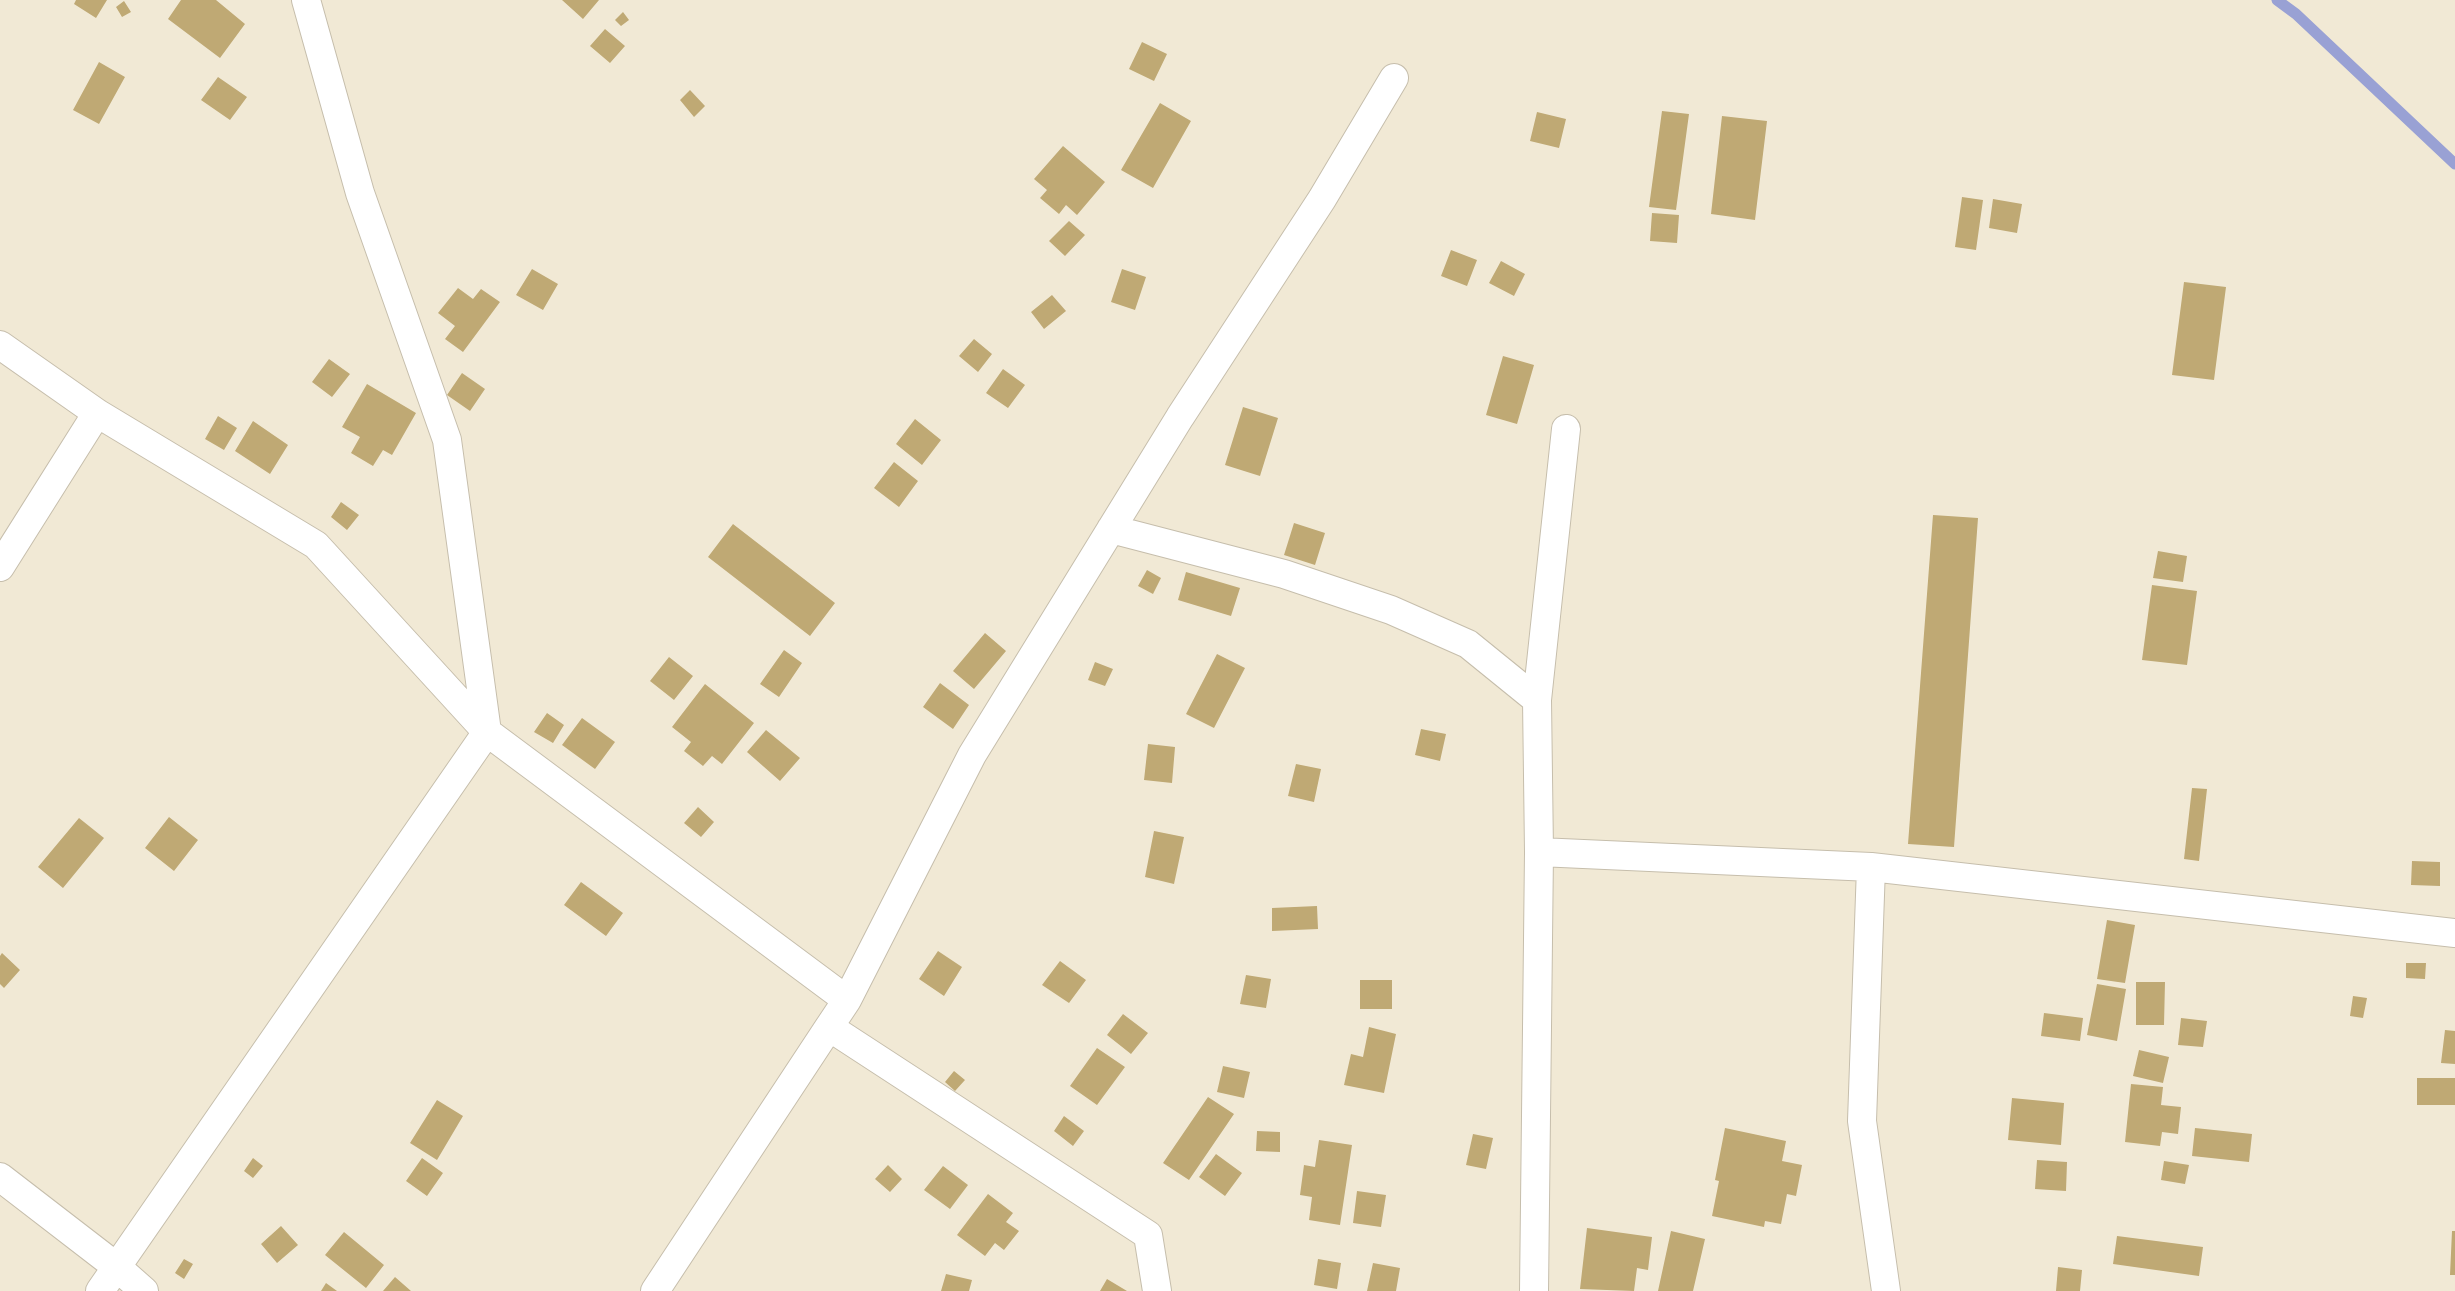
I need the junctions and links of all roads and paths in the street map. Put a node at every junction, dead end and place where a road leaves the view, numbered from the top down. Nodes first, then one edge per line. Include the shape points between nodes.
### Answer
1 (306, 0) edge
2 (1394, 78) dead end
3 (0, 345) edge
4 (97, 413) junction
5 (1566, 429) dead end
6 (1111, 529) junction
7 (0, 567) edge
8 (1537, 700) junction
9 (488, 732) junction
10 (1539, 852) junction
11 (1871, 866) junction
12 (2455, 933) edge
13 (847, 1000) junction
14 (829, 1028) junction
15 (0, 1177) edge
16 (118, 1268) junction
17 (100, 1291) edge
18 (144, 1291) edge
19 (656, 1291) edge
20 (1156, 1291) edge
21 (1534, 1291) edge
22 (1886, 1291) edge

1 - 9 street via 360,193 447,440
2 - 6 street via 1322,199
3 - 4 street
4 - 7 street
4 - 9 street via 316,545
5 - 8 street
6 - 8 street via 1284,574 1392,610 1468,644
6 - 13 street via 972,755
8 - 10 street
9 - 13 street
9 - 16 street
10 - 11 street
10 - 21 street
11 - 12 street
11 - 22 street via 1862,1121
13 - 14 street
14 - 19 street
14 - 20 street via 1148,1235
15 - 16 street
16 - 17 street
16 - 18 street

